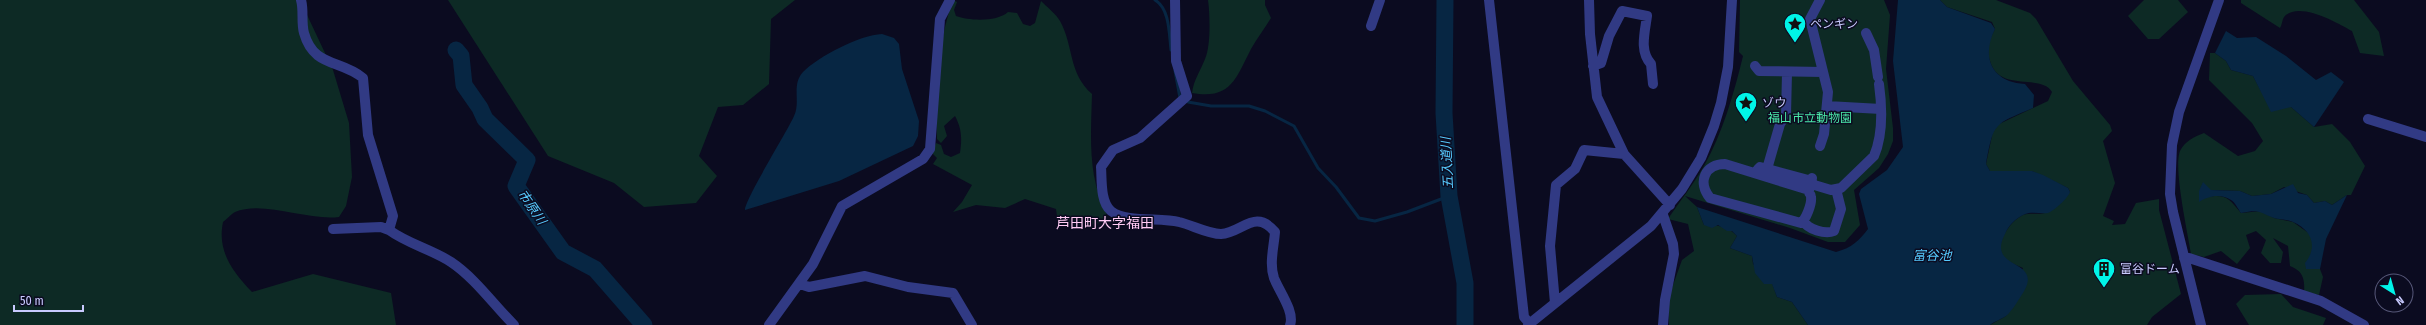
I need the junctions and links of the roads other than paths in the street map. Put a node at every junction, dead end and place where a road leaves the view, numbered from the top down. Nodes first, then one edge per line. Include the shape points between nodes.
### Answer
1 (301, 0) edge
2 (950, 0) edge
3 (1175, 0) edge
4 (1380, 0) edge
5 (1489, 0) edge
6 (1590, 0) edge
7 (1732, 0) edge
8 (1820, 0) edge
9 (2219, 0) edge
10 (1371, 26) dead end
11 (1866, 34) dead end
12 (1593, 66) junction
13 (1755, 66) dead end
14 (1823, 72) junction
15 (1787, 73) junction
16 (1653, 84) dead end
17 (1826, 106) junction
18 (1881, 109) junction
19 (2368, 119) dead end
20 (2426, 137) edge
21 (1820, 146) dead end
22 (1624, 154) junction
23 (1811, 183) junction
24 (1836, 189) junction
25 (1670, 205) junction
26 (1663, 215) junction
27 (1803, 221) junction
28 (333, 229) dead end
29 (389, 230) junction
30 (2184, 258) junction
31 (800, 284) junction
32 (1555, 303) junction
33 (1529, 324) edge
34 (514, 325) edge
35 (769, 325) edge
36 (972, 325) edge
37 (1290, 325) edge
38 (1663, 325) edge
39 (2201, 325) edge
40 (2364, 325) edge

1 - 29 street via 301,22 308,46 322,60 363,78 368,135 393,216
2 - 31 street via 940,19 930,149 923,159 842,206
3 - 37 street via 1176,61 1187,96 1140,138 1113,150 1101,167 1105,204 1111,211 1138,220 1178,221 1218,234 1231,232 1243,224 1268,224 1275,232 1272,265 1274,277 1290,314
4 - 10 street
5 - 33 street via 1524,317
6 - 12 street
7 - 25 street via 1728,67 1714,126 1701,158
8 - 14 street via 1810,19
9 - 30 street via 2179,112 2172,145 2170,194
11 - 18 street via 1874,50
12 - 16 street via 1601,63 1608,36 1622,11 1647,16 1643,42 1646,58 1651,64
12 - 22 street via 1598,97
13 - 15 street via 1759,71
14 - 15 street
14 - 17 street via 1828,92
15 - 23 street via 1786,115 1762,169
17 - 18 street
17 - 21 street via 1824,134
18 - 24 street via 1874,156
19 - 20 street
22 - 25 street
22 - 32 street via 1584,150 1575,169 1556,186 1550,246
23 - 24 street via 1831,190
23 - 27 street via 1811,197
23 - 27 street via 1725,164 1716,164 1703,180 1704,190 1710,198 1764,214 1773,214 1801,223
24 - 27 street via 1841,210 1834,231 1830,233 1806,226
25 - 26 street
26 - 32 street
26 - 38 street via 1674,254
28 - 29 street
29 - 34 street via 401,238 430,249 453,264
30 - 39 street
30 - 40 street via 2321,301
31 - 35 street
31 - 36 street via 809,287 865,276 908,287 953,293
32 - 33 street

